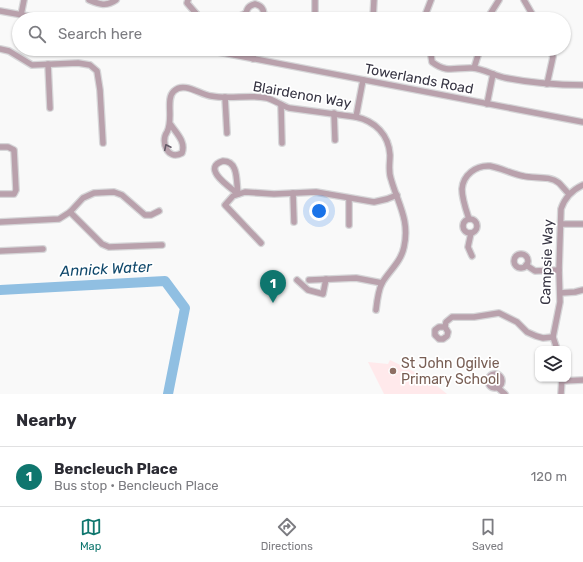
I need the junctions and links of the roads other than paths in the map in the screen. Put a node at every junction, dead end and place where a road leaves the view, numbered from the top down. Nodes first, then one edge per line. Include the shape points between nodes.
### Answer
1 (24, 0) edge
2 (89, 0) edge
3 (116, 0) edge
4 (188, 0) edge
5 (315, 0) edge
6 (374, 0) edge
7 (431, 0) edge
8 (499, 0) edge
9 (524, 0) edge
10 (255, 2) edge
11 (0, 11) edge
12 (22, 12) edge
13 (195, 12) edge
14 (248, 12) edge
15 (262, 12) edge
16 (314, 12) edge
17 (373, 12) edge
18 (426, 12) edge
19 (491, 12) edge
20 (530, 12) edge
21 (12, 13) edge
22 (0, 49) edge
23 (12, 52) edge
24 (18, 56) edge
25 (238, 56) edge
26 (253, 56) edge
27 (431, 56) edge
28 (478, 56) edge
29 (554, 56) edge
30 (253, 59) junction
31 (48, 64) junction
32 (474, 68) junction
33 (493, 74) junction
34 (362, 80) junction
35 (547, 84) junction
36 (583, 85) edge
37 (225, 98) junction
38 (487, 104) junction
39 (281, 105) junction
40 (50, 108) dead end
41 (334, 113) junction
42 (356, 116) junction
43 (583, 122) edge
44 (171, 125) junction
45 (227, 133) dead end
46 (335, 140) dead end
47 (103, 143) dead end
48 (282, 143) dead end
49 (0, 147) edge
50 (583, 185) edge
51 (293, 193) junction
52 (0, 194) edge
53 (238, 194) junction
54 (569, 194) junction
55 (397, 195) junction
56 (349, 198) junction
57 (159, 211) dead end
58 (70, 212) junction
59 (469, 219) junction
60 (0, 222) edge
61 (294, 222) dead end
62 (561, 224) junction
63 (583, 224) edge
64 (349, 225) dead end
65 (471, 233) junction
66 (261, 243) dead end
67 (162, 245) dead end
68 (43, 249) dead end
69 (0, 251) edge
70 (472, 256) dead end
71 (526, 265) dead end
72 (559, 270) junction
73 (326, 279) junction
74 (297, 280) dead end
75 (309, 280) dead end
76 (382, 283) junction
77 (583, 290) edge
78 (560, 293) junction
79 (376, 310) dead end
80 (445, 327) dead end
81 (553, 337) junction
82 (556, 346) edge
83 (571, 380) edge
84 (583, 380) edge
85 (562, 382) edge
86 (497, 387) dead end
87 (505, 394) edge
88 (561, 394) edge

1 - 12 street
2 - 3 street via 102,5 112,4
4 - 13 street
5 - 16 street
6 - 17 street
7 - 18 street
8 - 19 street
9 - 20 street
10 - 14 street via 249,6
10 - 15 street via 262,7
11 - 21 street
22 - 23 street
24 - 31 street via 32,65
25 - 30 street, Towerlands Road
26 - 30 street
27 - 32 street via 432,62 440,68
28 - 32 street
29 - 35 street
30 - 34 street, Towerlands Road
31 - 40 street
31 - 47 street via 78,63 90,65 97,71
32 - 33 street
33 - 35 street
33 - 38 street
34 - 38 street, Towerlands Road
34 - 42 street, Blairdenon Way
35 - 36 street
37 - 39 street, Blairdenon Way via 254,96 268,98
37 - 44 street, Blairdenon Way via 210,96 190,88 177,88 170,96
37 - 45 street
38 - 43 street, Towerlands Road
39 - 41 street, Blairdenon Way
39 - 48 street
41 - 42 street, Blairdenon Way
41 - 46 street
42 - 55 street via 376,126 386,139 390,155 390,178
44 -> 44 street, Blairdenon Way via 184,147 182,153 177,156 169,152 164,141
49 - 52 street via 14,150 16,190 14,194
50 - 54 street
51 - 53 street
51 - 56 street via 316,192
51 - 61 street
53 - 53 street via 217,176 215,169 220,162 230,161 234,165
53 - 66 street via 225,205
54 - 59 street via 558,182 550,178 522,176 489,166 480,167 468,174 462,187
54 - 62 street, Campsie Way via 561,209
55 - 56 street via 374,202
55 - 76 street via 405,219 404,248 401,257
56 - 64 street
57 - 58 street via 145,216 122,195 114,192 94,193 84,198
58 - 60 street via 60,219
58 - 67 street via 102,244
59 - 65 street via 464,227
59 - 65 street via 477,225 476,230
62 - 63 street
62 - 72 street, Campsie Way
65 - 70 street via 468,247
68 - 69 street
71 - 72 street via 534,271
72 - 78 street, Campsie Way
73 - 74 street via 323,294 308,290
73 - 75 street
73 - 76 street via 356,278
76 - 79 street
77 - 78 street
78 - 81 street, Campsie Way
80 - 81 street via 446,322 452,317 499,313 536,336
81 - 82 street, Campsie Way
83 - 84 street
85 - 88 street
86 - 87 street

